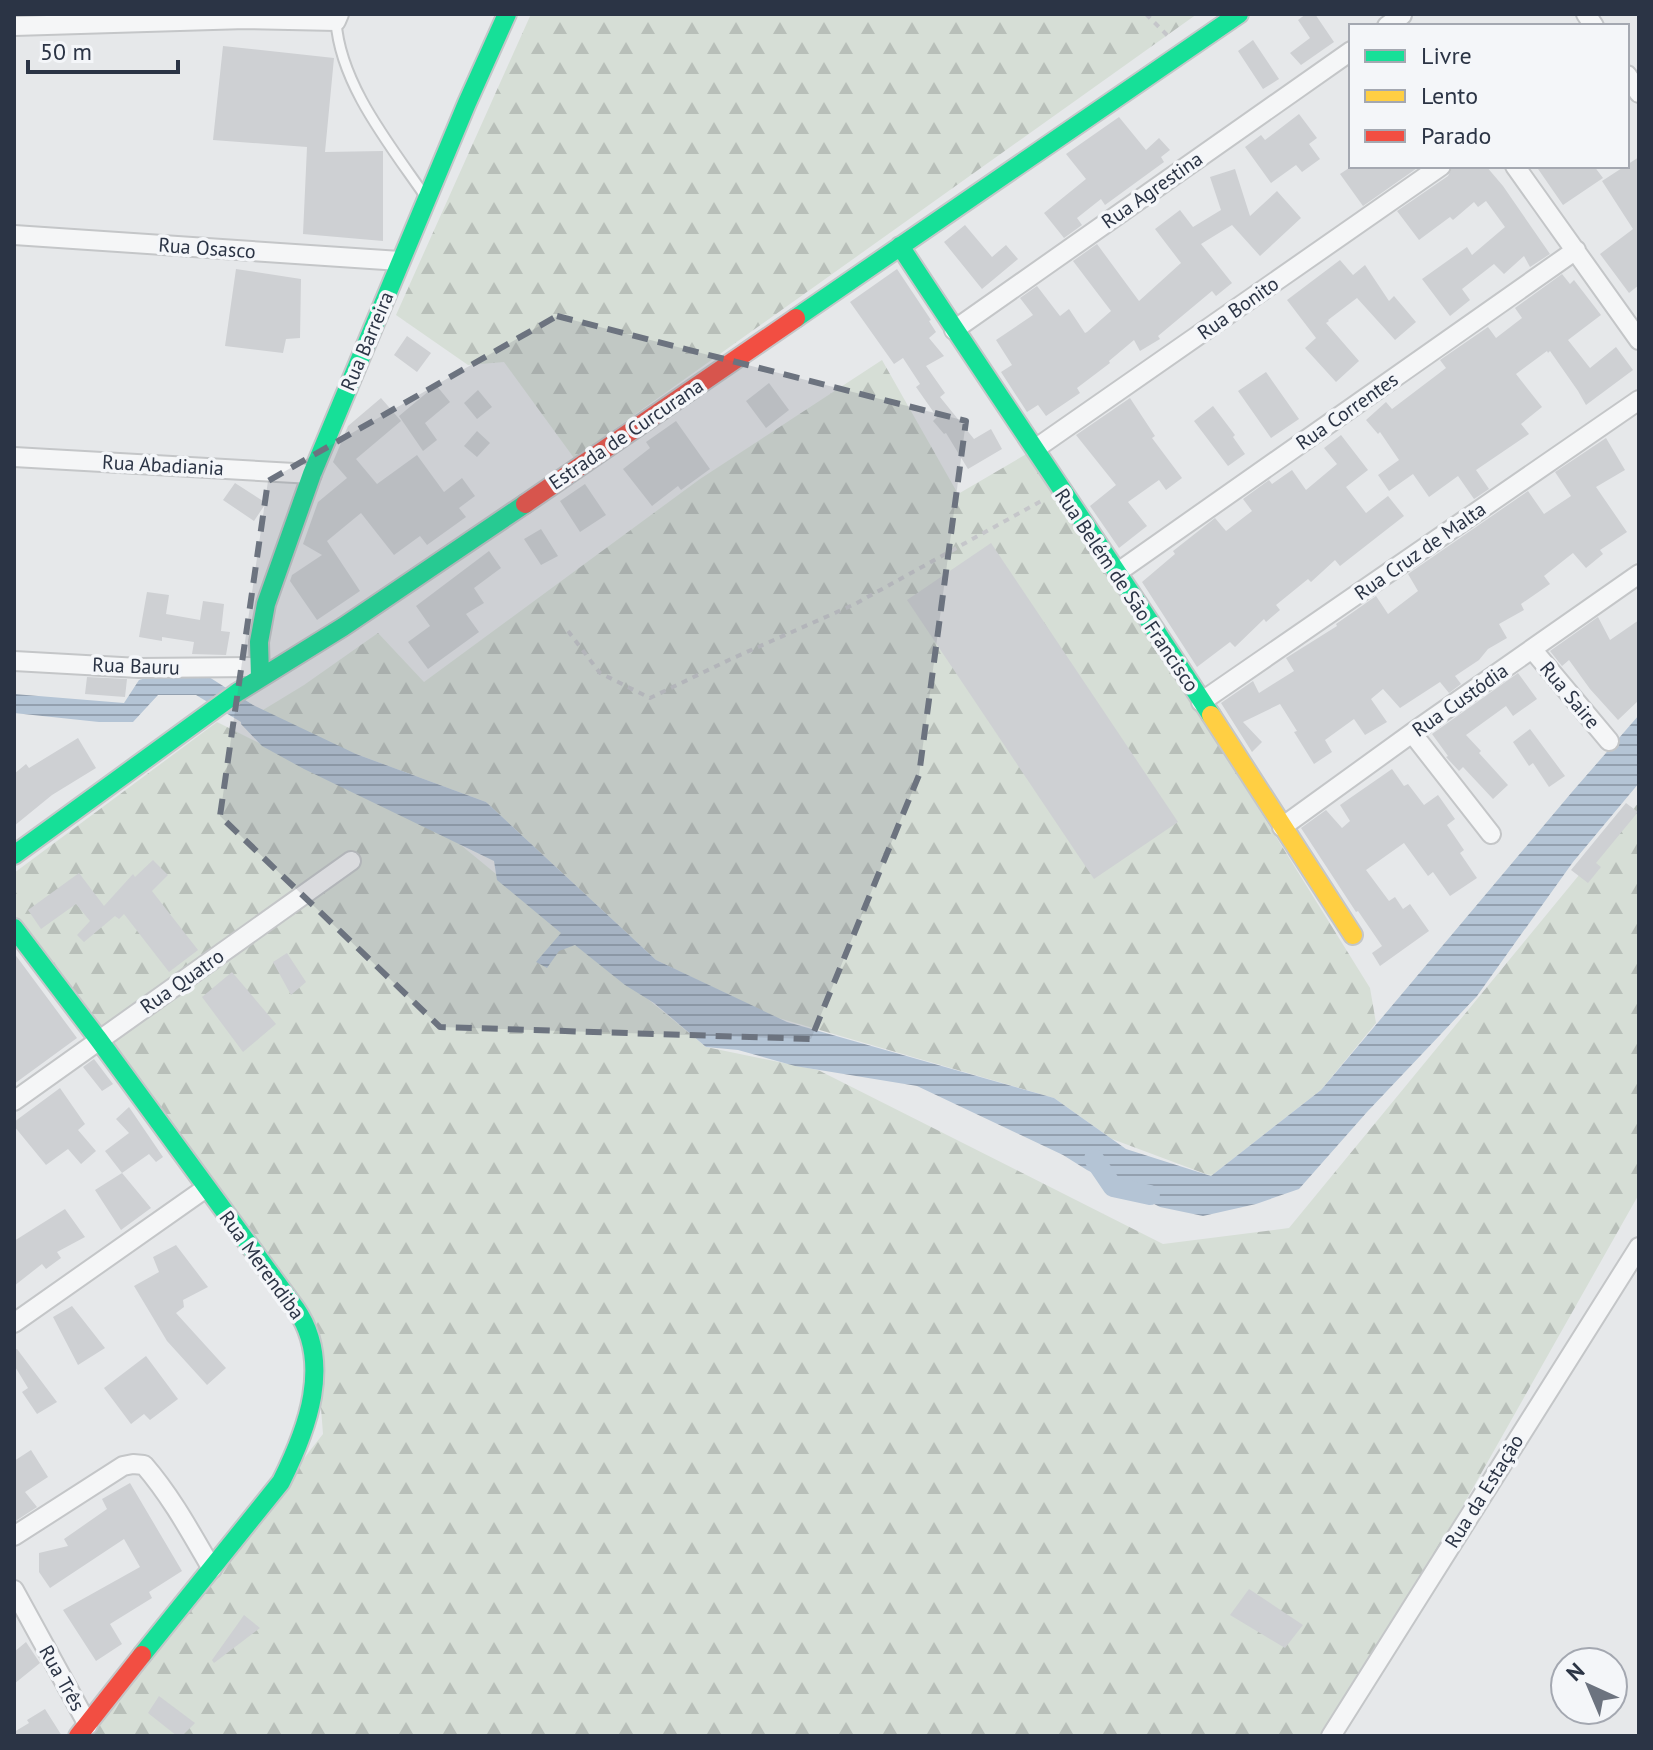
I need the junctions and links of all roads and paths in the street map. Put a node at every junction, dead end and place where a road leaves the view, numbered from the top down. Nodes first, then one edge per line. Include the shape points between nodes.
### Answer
1 (507, 14) edge
2 (1146, 14) edge
3 (1239, 14) edge
4 (338, 18) edge
5 (14, 26) edge
6 (1184, 52) junction
7 (1349, 52) edge
8 (1438, 168) edge
9 (1516, 168) edge
10 (427, 199) junction
11 (14, 235) edge
12 (900, 246) junction
13 (1576, 250) junction
14 (400, 261) junction
15 (954, 330) junction
16 (1636, 332) edge
17 (1639, 400) edge
18 (1035, 449) junction
19 (14, 457) edge
20 (312, 474) junction
21 (1061, 490) junction
22 (1118, 572) junction
23 (1639, 574) edge
24 (568, 631) dead end
25 (1532, 649) junction
26 (14, 661) edge
27 (259, 672) junction
28 (1201, 702) junction
29 (1412, 733) junction
30 (1609, 741) dead end
31 (1282, 827) junction
32 (1491, 834) dead end
33 (14, 855) edge
34 (351, 861) dead end
35 (14, 928) edge
36 (1353, 935) dead end
37 (99, 1040) junction
38 (14, 1101) edge
39 (206, 1188) junction
40 (1639, 1247) edge
41 (14, 1323) edge
42 (14, 1536) edge
43 (212, 1569) junction
44 (14, 1590) edge
45 (83, 1730) edge
46 (1331, 1736) edge

1 - 10 street, Rua Barreira
2 - 6 path
3 - 6 street, Estrada de Curcurana
4 - 5 street
4 - 10 lane via 337,42 370,114
6 - 12 street, Estrada de Curcurana
7 - 15 street, Rua Agrestina
8 - 18 street, Rua Bonito
9 - 13 street
10 - 14 street, Rua Barreira
11 - 14 street, Rua Osasco
12 - 15 street, Rua Belém de São Francisco
12 - 27 street, Estrada de Curcurana via 343,627
13 - 16 street
13 - 22 street, Rua Correntes
14 - 20 street, Rua Barreira
15 - 18 street, Rua Belém de São Francisco
17 - 28 street, Rua Cruz de Malta
18 - 21 street, Rua Belém de São Francisco
19 - 20 street, Rua Abadiania
20 - 27 street, Rua Barreira via 266,604
21 - 22 street, Rua Belém de São Francisco
21 - 24 path via 855,604 650,698 600,673
22 - 28 street, Rua Belém de São Francisco
23 - 25 street, Rua Custódia
25 - 29 street, Rua Custódia
25 - 30 street, Rua Saire
26 - 27 street, Rua Bauru
27 - 33 street, Estrada de Curcurana
28 - 31 street, Rua Belém de São Francisco
29 - 31 street, Rua Custódia
29 - 32 street
31 - 36 street, Rua Belém de São Francisco
34 - 37 street, Rua Quatro
35 - 37 street, Rua Merendiba
37 - 38 street, Rua Quatro
37 - 39 street, Rua Merendiba
39 - 41 street
39 - 43 street, Rua Merendiba via 300,1316 310,1335 314,1363 295,1455 281,1482
40 - 46 street, Rua da Estação
42 - 43 street via 123,1466 144,1465
43 - 45 street, Rua Merendiba
44 - 45 street, Rua Três

